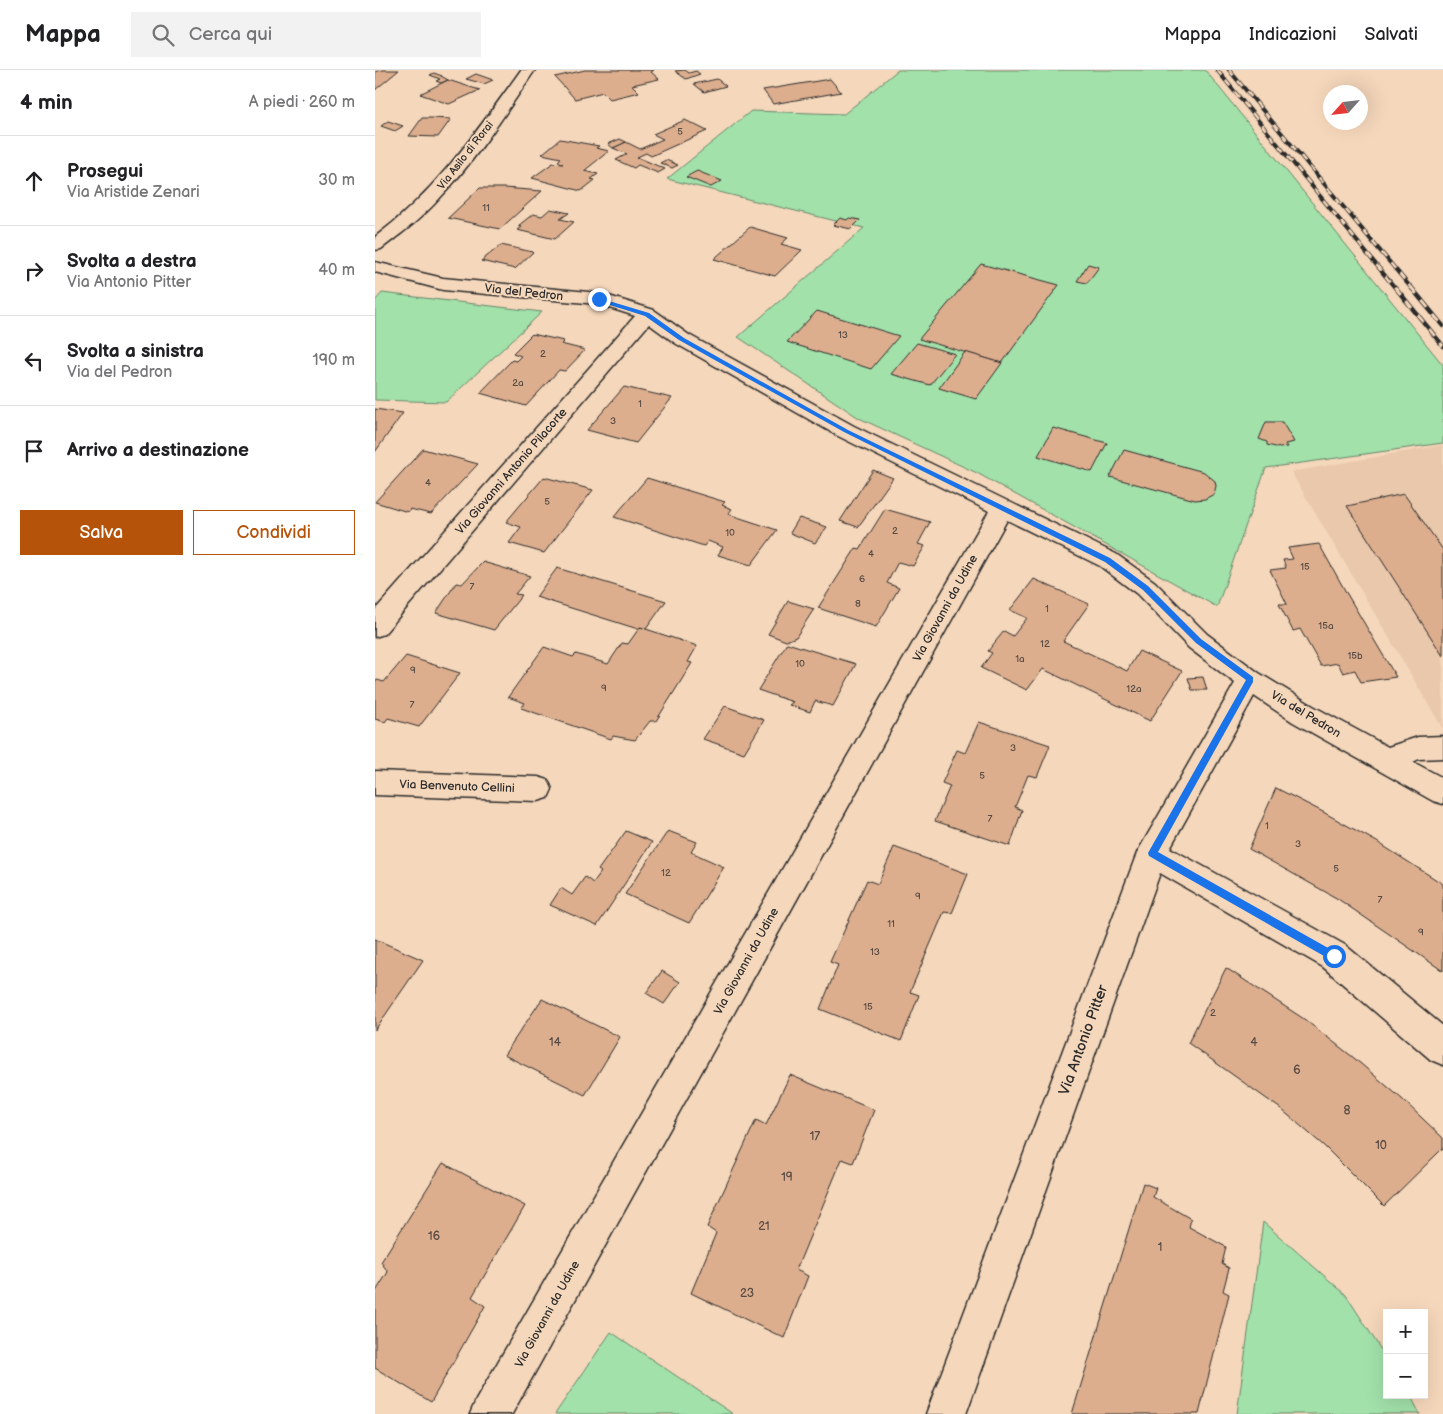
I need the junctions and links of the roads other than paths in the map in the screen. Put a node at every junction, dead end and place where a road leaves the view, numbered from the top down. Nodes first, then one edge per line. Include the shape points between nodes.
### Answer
1 (528, 70) edge
2 (384, 233) edge
3 (375, 244) edge
4 (378, 272) edge
5 (647, 314) junction
6 (1002, 508) junction
7 (375, 627) edge
8 (1250, 680) junction
9 (1443, 747) edge
10 (1386, 760) junction
11 (375, 783) edge
12 (538, 789) dead end
13 (1443, 792) edge
14 (1152, 853) junction
15 (1443, 1048) edge
16 (490, 1414) edge
17 (946, 1414) edge

1 - 2 street, Via Asilo di Rorai via 440,189
2 - 3 street, Via Asilo di Rorai
4 - 5 street, Via del Pedron via 443,284 599,299
5 - 6 street, Via del Pedron via 681,339 846,431
5 - 7 street, Via Giovanni Antonio Pilacorte
6 - 8 street, Via del Pedron via 1108,560 1146,588 1198,641
6 - 16 street, Via Giovanni da Udine
8 - 10 street, Via del Pedron
8 - 14 street, Via Antonio Pitter
9 - 10 street via 1418,748
10 - 13 street, Via del Pedron
11 - 12 street, Via Benvenuto Cellini
14 - 15 street via 1334,956
14 - 17 street, Via Antonio Pitter

